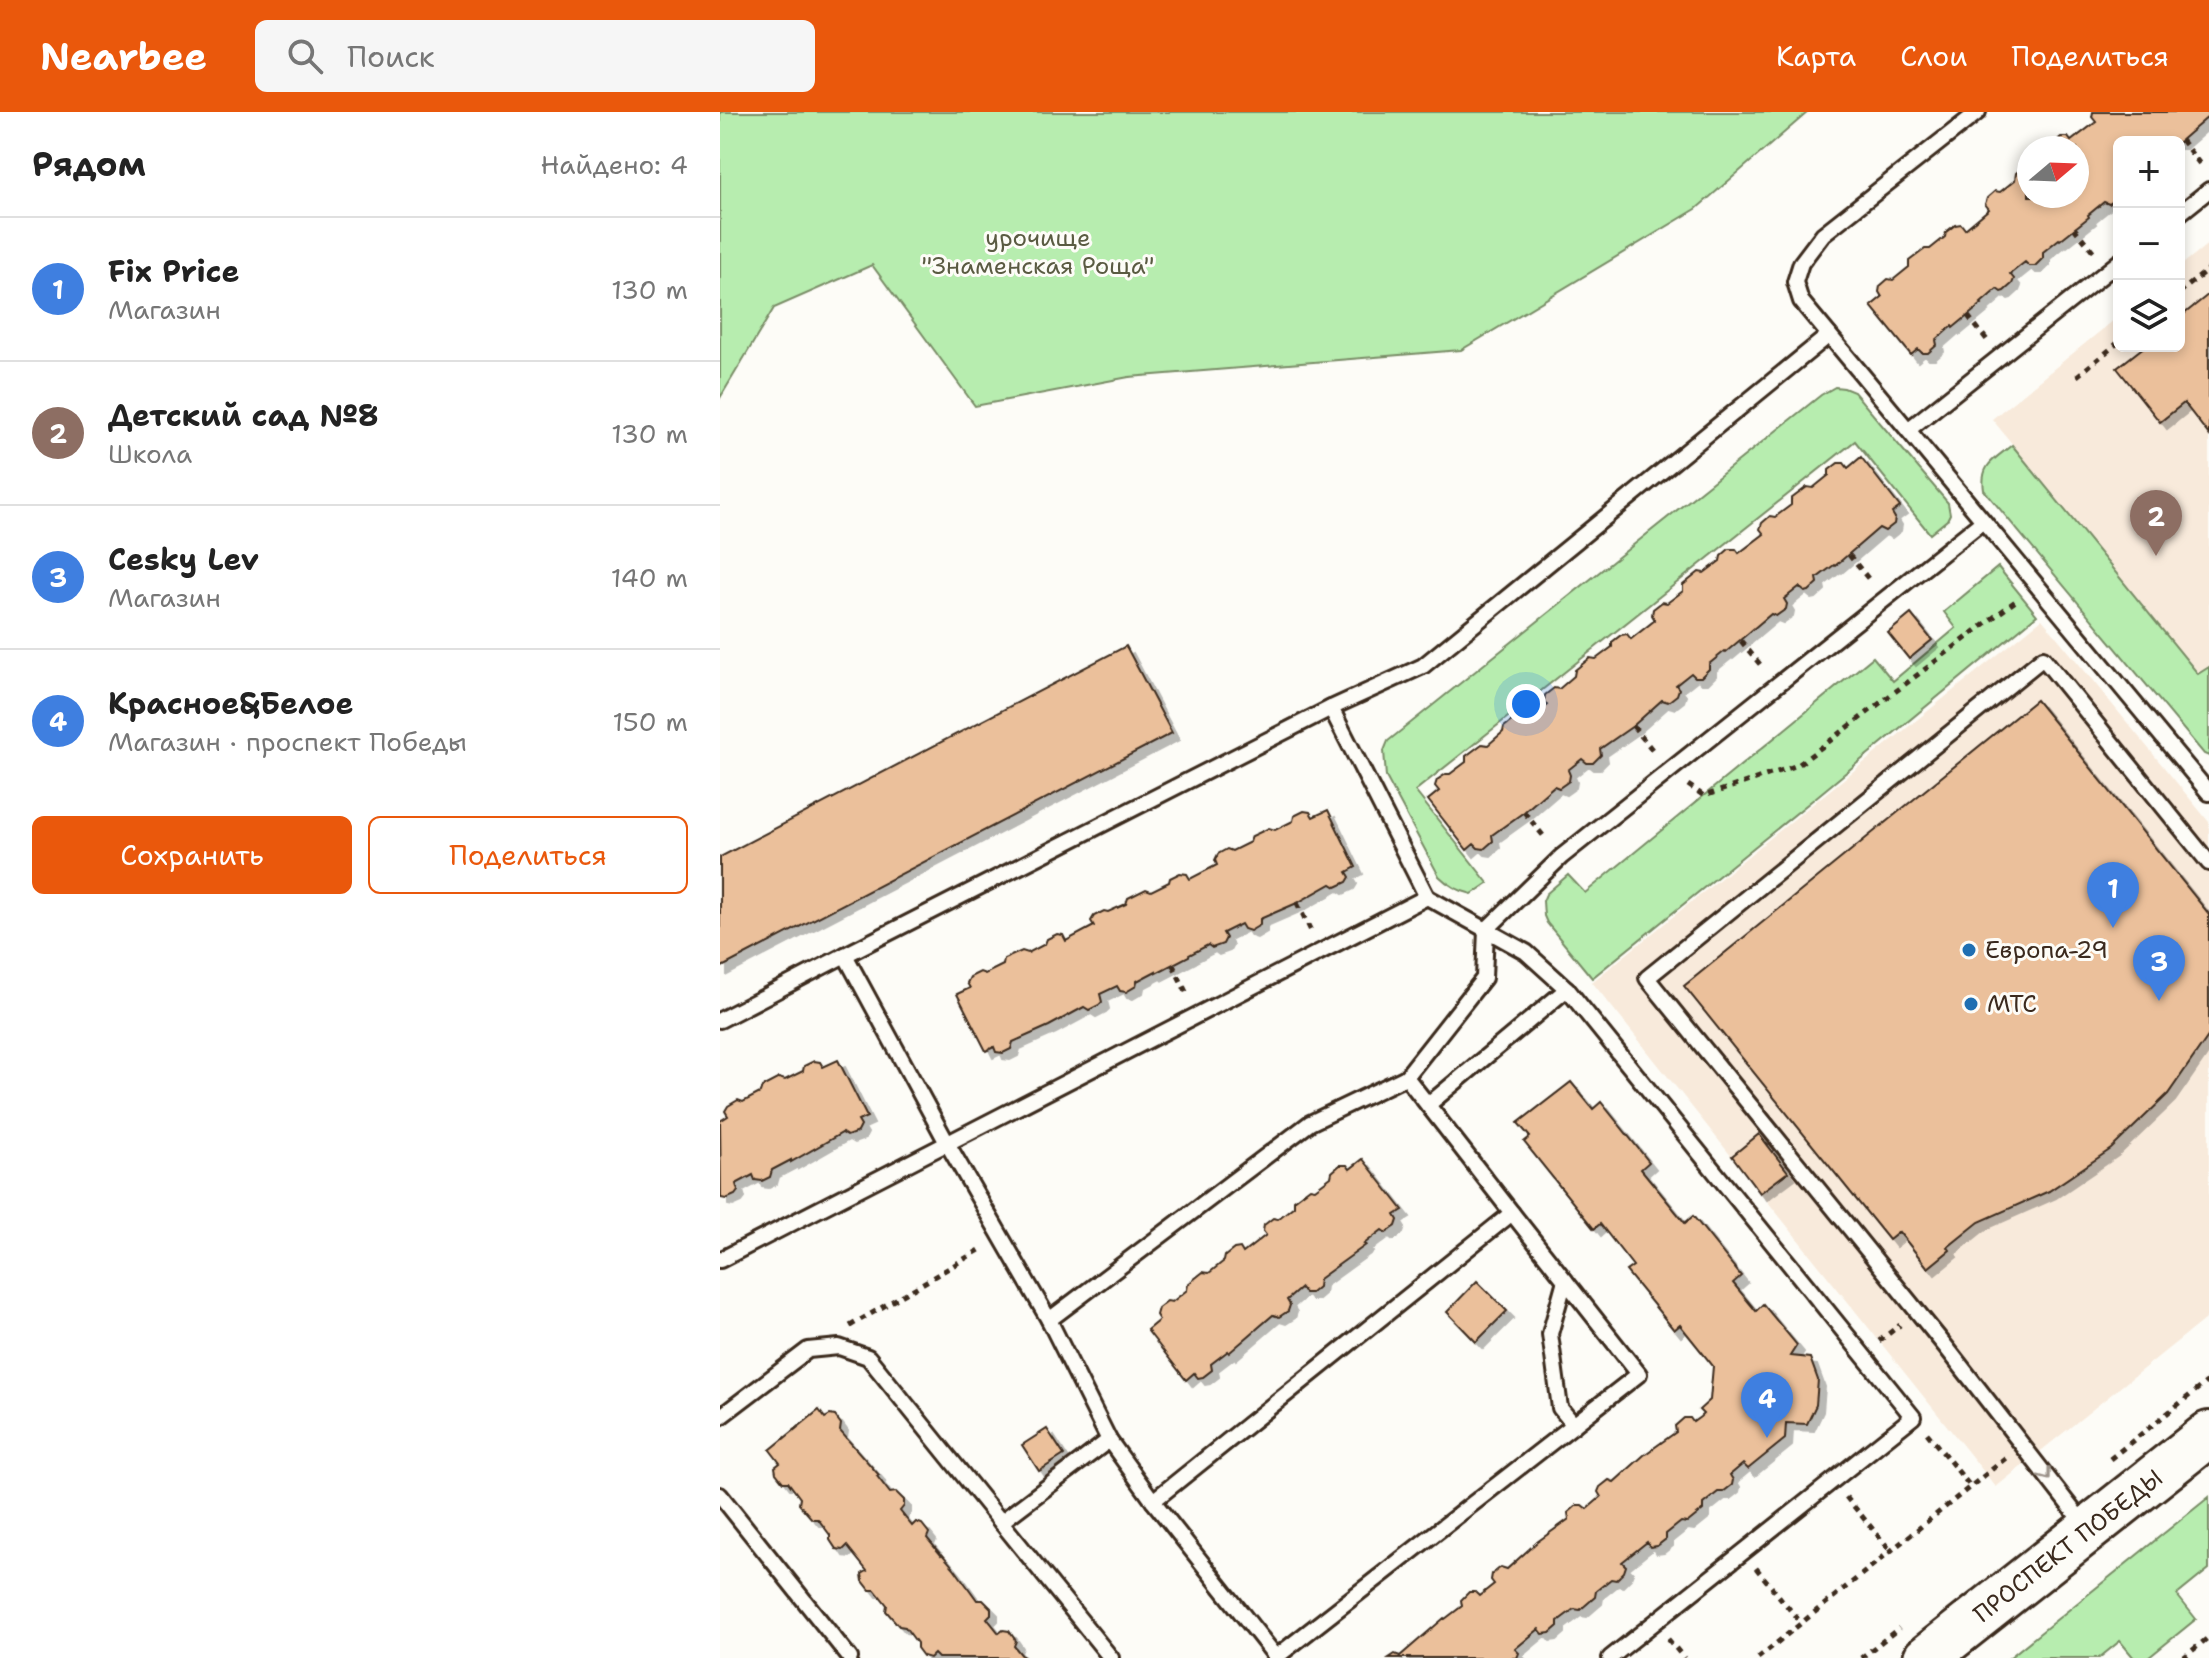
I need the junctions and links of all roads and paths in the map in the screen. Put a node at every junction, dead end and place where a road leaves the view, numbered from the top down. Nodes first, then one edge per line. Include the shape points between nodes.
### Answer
1 (1978, 112) edge
2 (2185, 145) edge
3 (2209, 175) edge
4 (2209, 190) edge
5 (2185, 209) edge
6 (2074, 228) dead end
7 (2113, 265) edge
8 (2113, 267) edge
9 (2209, 269) edge
10 (2185, 288) edge
11 (1829, 335) junction
12 (2113, 347) edge
13 (2077, 376) dead end
14 (1908, 430) junction
15 (1983, 521) junction
16 (1849, 555) dead end
17 (2037, 585) junction
18 (1884, 599) junction
19 (1741, 641) dead end
20 (1777, 684) junction
21 (1331, 708) junction
22 (1633, 726) dead end
23 (1669, 771) junction
24 (2209, 793) edge
25 (1524, 812) dead end
26 (1561, 857) junction
27 (2209, 863) edge
28 (1427, 897) junction
29 (1297, 903) dead end
30 (1486, 930) junction
31 (1321, 951) junction
32 (845, 955) junction
33 (1173, 965) dead end
34 (1567, 989) junction
35 (1197, 1015) junction
36 (720, 1020) edge
37 (1406, 1077) junction
38 (1428, 1105) junction
39 (947, 1143) junction
40 (1512, 1213) junction
41 (1001, 1237) junction
42 (720, 1260) edge
43 (1565, 1280) junction
44 (1917, 1311) junction
45 (1049, 1320) junction
46 (827, 1349) junction
47 (1863, 1355) junction
48 (720, 1417) edge
49 (1913, 1417) junction
50 (1574, 1425) junction
51 (2209, 1434) edge
52 (1109, 1440) junction
53 (2022, 1445) junction
54 (1833, 1481) junction
55 (1970, 1486) junction
56 (720, 1495) edge
57 (1153, 1501) junction
58 (1001, 1522) junction
59 (2089, 1531) junction
60 (1891, 1551) junction
61 (1743, 1552) junction
62 (1801, 1623) junction
63 (2209, 1637) edge
64 (850, 1658) edge
65 (1111, 1658) edge
66 (1276, 1658) edge
67 (1610, 1658) edge
68 (1758, 1658) edge
69 (1926, 1658) edge
70 (2183, 1658) edge

1 - 11 lane via 1823,234 1801,263 1795,282 1801,301
2 - 3 path
4 - 5 lane
6 - 7 path
8 - 14 lane
9 - 10 path
11 - 14 lane
11 - 21 lane via 1423,666
12 - 13 path
14 - 15 lane
15 - 17 lane
15 - 18 lane
16 - 18 path
17 - 23 path via 1798,765 1704,796
17 - 24 lane
18 - 20 lane
19 - 20 path
20 - 23 lane
21 - 28 lane
21 - 32 lane
22 - 23 path
23 - 26 lane
25 - 26 path
26 - 30 lane
27 - 44 lane via 2043,658 1647,978
28 - 30 lane
28 - 31 lane
29 - 31 path
30 - 34 lane via 1526,952
30 - 37 lane via 1484,978
31 - 35 lane
32 - 36 lane
32 - 39 lane
33 - 35 path
34 - 38 lane
34 - 47 lane
35 - 39 lane
37 - 38 lane
37 - 45 lane via 1310,1123
38 - 40 lane
39 - 41 lane
39 - 42 lane
40 - 43 lane
40 - 57 lane
41 - 45 lane
41 - 46 path via 826,1341
43 - 50 lane via 1550,1334 1560,1408
43 - 50 lane via 1639,1374
44 - 47 path
44 - 53 lane
45 - 52 lane
46 - 48 lane via 808,1350
46 - 58 lane via 839,1347 868,1357
47 - 49 lane
49 - 54 lane
49 - 55 path
50 - 66 lane
51 - 59 main road, ПРОСПЕКТ ПОБЕДЫ
52 - 57 lane
52 - 58 lane
53 - 55 path
53 -> 59 lane
54 - 60 path
54 - 61 lane
55 - 60 path
56 - 64 lane
57 - 66 lane
58 - 65 lane
59 - 69 main road, ПРОСПЕКТ ПОБЕДЫ
60 - 62 path
61 - 62 path
61 - 67 lane
62 - 68 path
63 - 70 path

